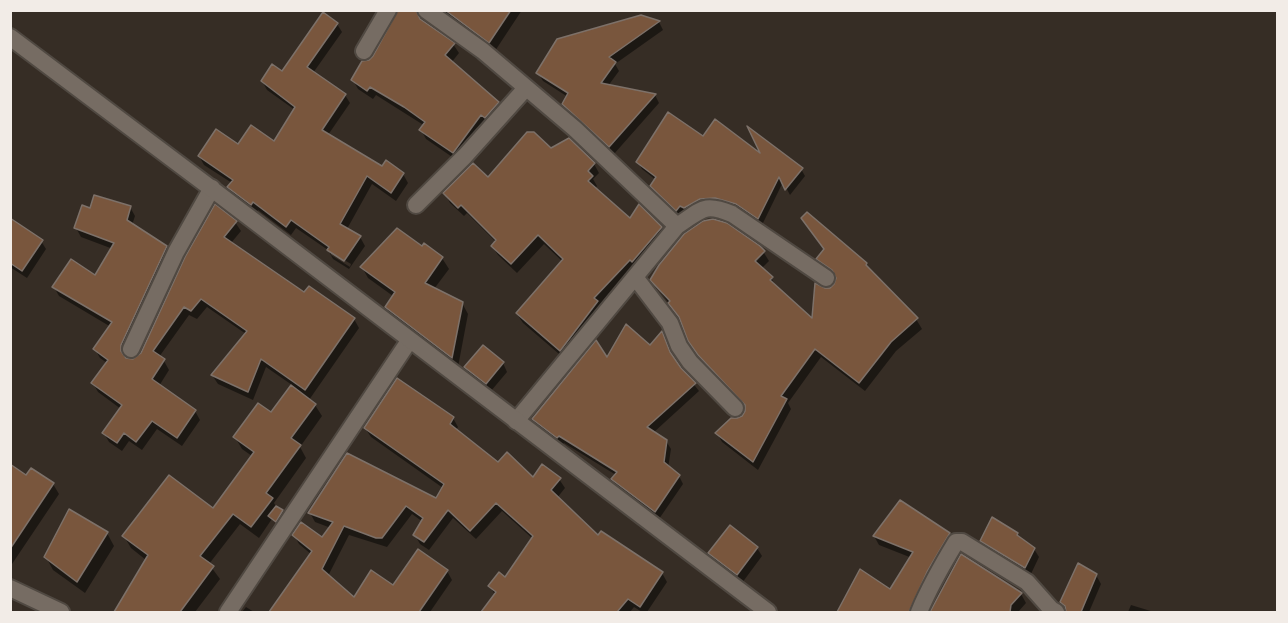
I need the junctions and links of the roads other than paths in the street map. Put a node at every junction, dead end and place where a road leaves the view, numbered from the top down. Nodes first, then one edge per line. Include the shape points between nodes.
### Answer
1 (388, 10) edge
2 (426, 10) edge
3 (10, 37) edge
4 (364, 51) dead end
5 (526, 88) junction
6 (212, 188) junction
7 (416, 205) dead end
8 (677, 226) junction
9 (636, 278) junction
10 (826, 278) dead end
11 (410, 341) junction
12 (131, 349) dead end
13 (735, 408) dead end
14 (516, 421) junction
15 (10, 588) edge
16 (61, 612) edge
17 (228, 612) edge
18 (768, 612) edge
19 (919, 612) edge
20 (1056, 612) edge

1 - 4 street
2 - 5 street
3 - 6 street
5 - 7 street
5 - 8 street
6 - 11 street
6 - 12 street via 176,252
8 - 9 street
8 - 10 street via 705,207 717,208 732,214
9 - 13 street via 670,323 690,362
9 - 14 street
11 - 14 street
11 - 17 street
14 - 18 street
15 - 16 street
19 - 20 street via 952,548 956,542 962,542 1027,582

